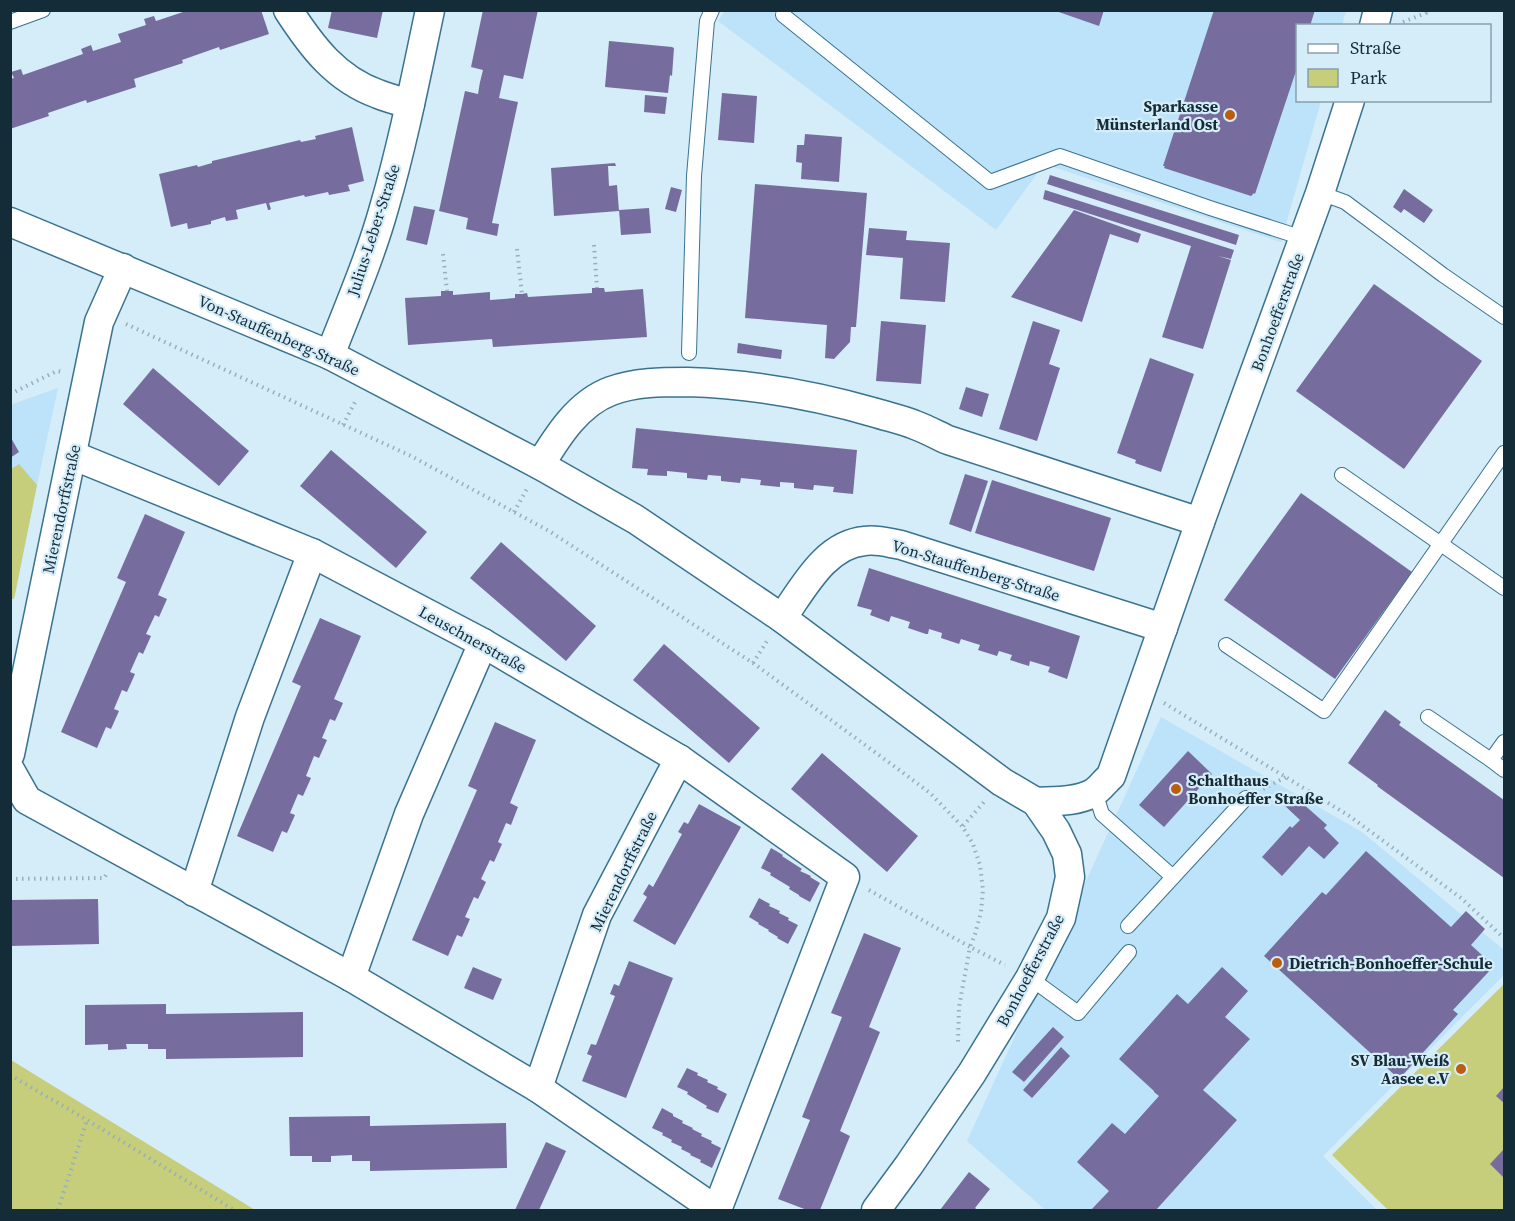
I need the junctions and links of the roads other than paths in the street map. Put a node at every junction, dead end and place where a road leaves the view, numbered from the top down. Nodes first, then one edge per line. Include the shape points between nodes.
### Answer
1 (44, 10) edge
2 (288, 10) edge
3 (430, 10) edge
4 (711, 10) edge
5 (783, 15) dead end
6 (10, 22) edge
7 (1349, 102) edge
8 (410, 104) junction
9 (1320, 193) junction
10 (10, 222) edge
11 (1303, 238) junction
12 (123, 268) junction
13 (1504, 317) edge
14 (689, 353) dead end
15 (330, 355) junction
16 (1504, 453) edge
17 (72, 455) junction
18 (540, 465) junction
19 (1342, 475) dead end
20 (1200, 522) junction
21 (1441, 543) junction
22 (312, 553) junction
23 (1504, 588) edge
24 (782, 618) junction
25 (1163, 628) junction
26 (483, 643) junction
27 (1226, 645) dead end
28 (1428, 717) dead end
29 (1504, 742) edge
30 (10, 754) edge
31 (679, 759) junction
32 (1491, 760) junction
33 (10, 770) edge
34 (1504, 770) edge
35 (1095, 792) junction
36 (1246, 798) road end
37 (1036, 802) junction
38 (1173, 877) junction
39 (195, 892) junction
40 (1128, 926) dead end
41 (1129, 952) dead end
42 (351, 977) junction
43 (1030, 978) junction
44 (538, 1088) junction
45 (717, 1210) edge
46 (876, 1210) edge

1 - 6 lane
2 - 8 street via 324,59 348,80
3 - 8 street, Julius-Leber-Straße
4 - 14 lane via 694,176
5 - 11 lane via 990,182 1060,156
7 - 9 street, Bonhoefferstraße
8 - 15 street, Julius-Leber-Straße via 384,208
9 - 11 street, Bonhoefferstraße
9 - 13 lane via 1345,202
10 - 12 street, Von-Stauffenberg-Straße
11 - 20 street, Bonhoefferstraße
12 - 15 street, Von-Stauffenberg-Straße
12 - 17 street, Mierendorffstraße via 99,322
15 - 18 street, Von-Stauffenberg-Straße
16 - 21 lane
17 - 22 street, Leuschnerstraße
17 - 30 street, Mierendorffstraße
18 - 20 street via 573,418 592,400 610,391 635,384 724,383 793,392 915,424 948,440
18 - 24 street, Von-Stauffenberg-Straße via 635,519
19 - 21 lane
20 - 25 street, Bonhoefferstraße
21 - 23 lane
21 - 27 lane via 1324,711
22 - 26 street, Leuschnerstraße
22 - 39 street via 249,717
24 - 25 street, Von-Stauffenberg-Straße via 831,554 848,545 878,540
24 - 37 street, Von-Stauffenberg-Straße via 1002,782
25 - 35 street, Bonhoefferstraße via 1111,776
26 - 31 street, Leuschnerstraße
26 - 42 street via 409,814
28 - 32 lane
29 - 32 lane
31 - 44 street, Mierendorffstraße via 597,915
31 - 45 street, Leuschnerstraße via 845,877
32 - 34 lane
33 - 39 street via 27,800
35 - 37 street via 1063,801
35 - 38 lane via 1102,814
36 - 38 lane
37 - 43 street, Bonhoefferstraße via 1067,854 1070,877 1061,918
38 - 40 lane
39 - 42 street
41 - 43 lane via 1078,1013
42 - 44 street
43 - 46 street, Bonhoefferstraße via 972,1072
44 - 45 street

